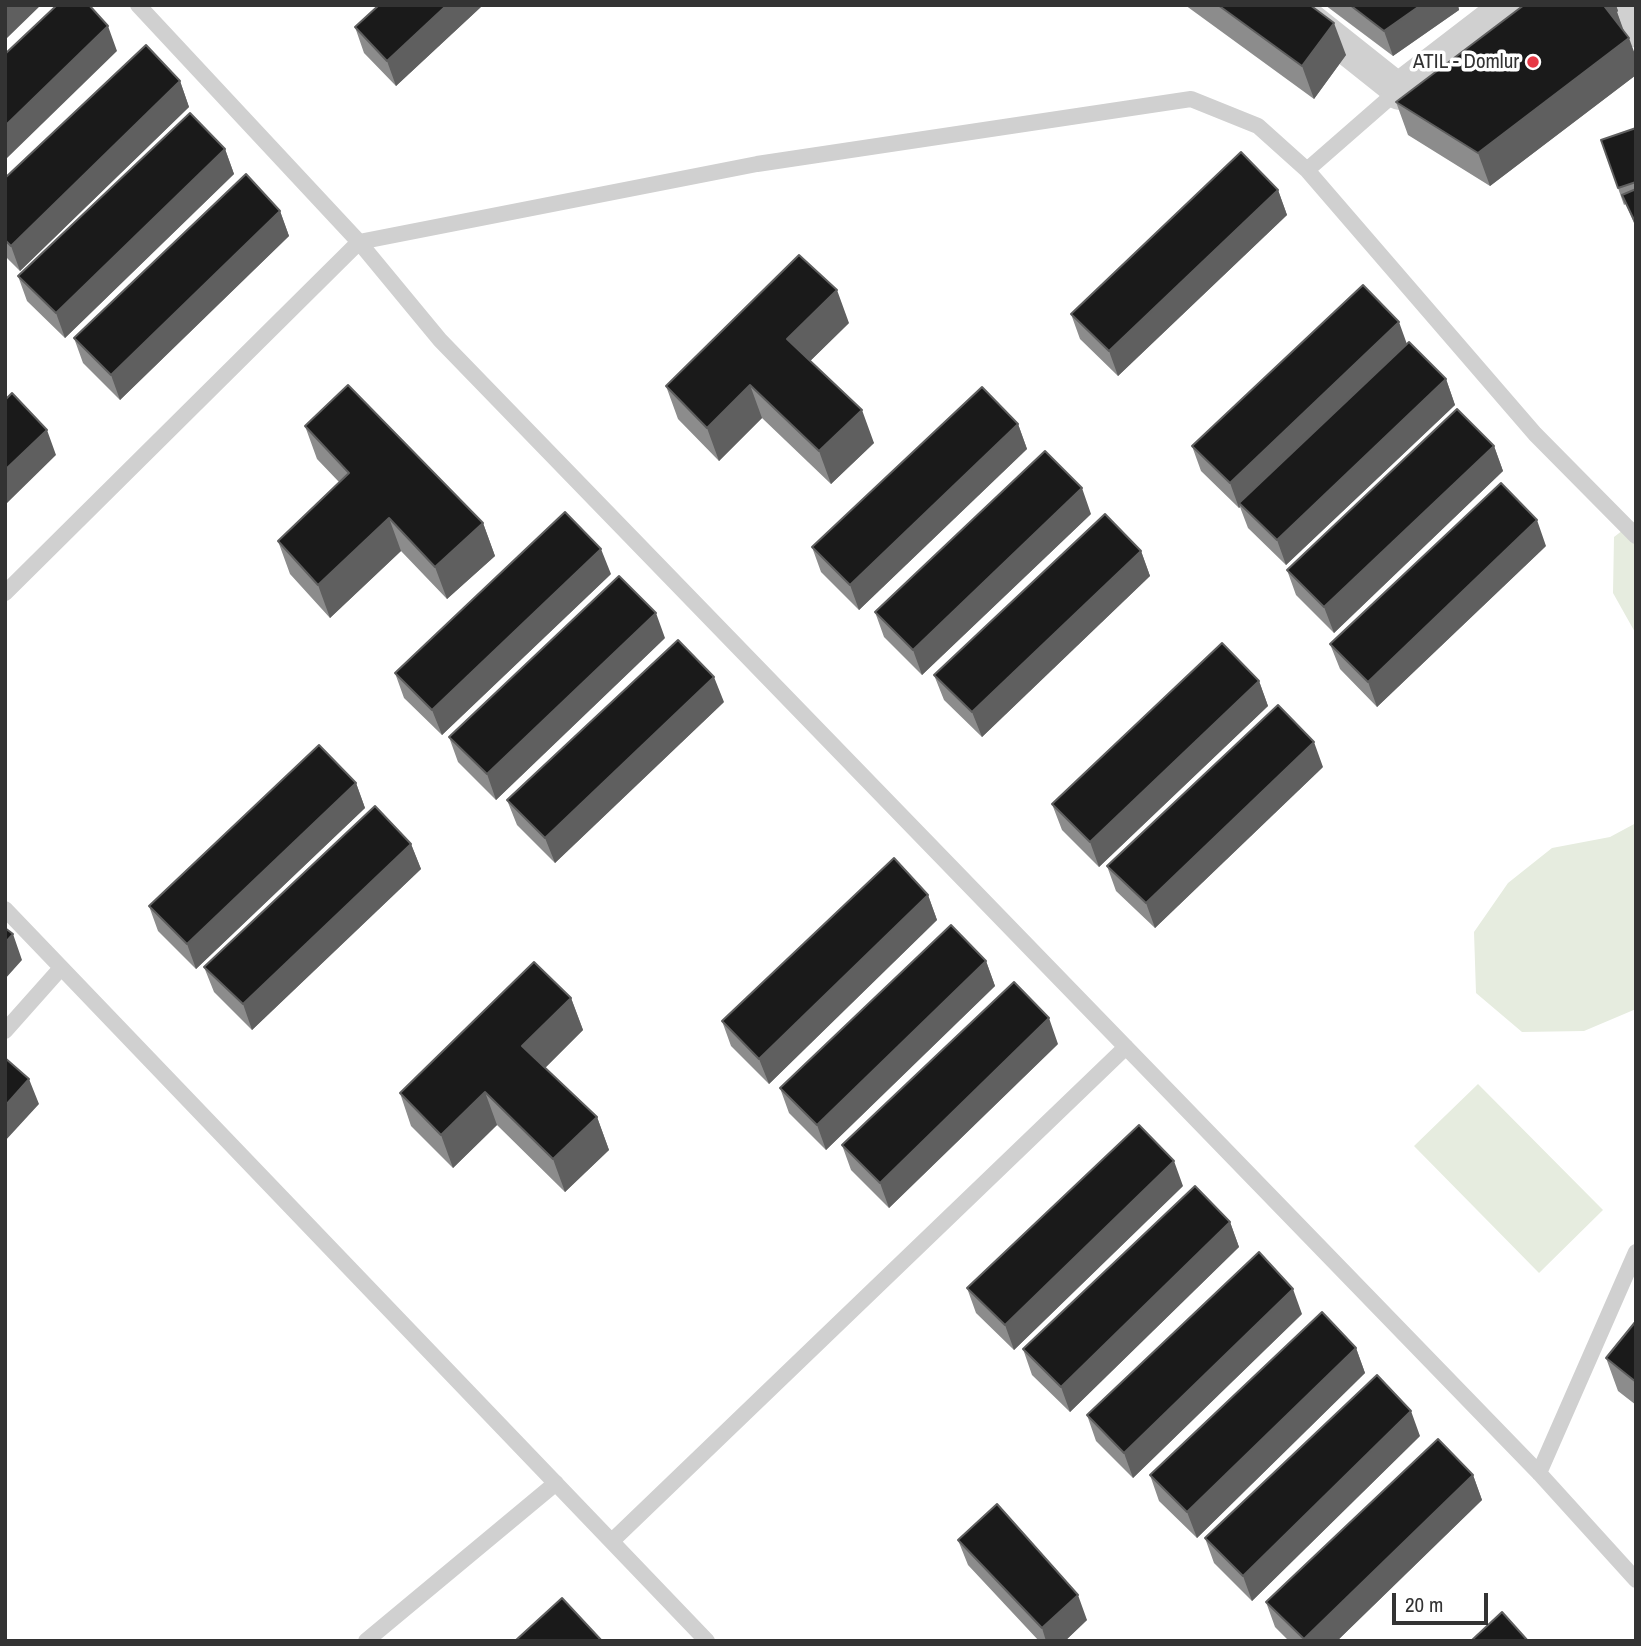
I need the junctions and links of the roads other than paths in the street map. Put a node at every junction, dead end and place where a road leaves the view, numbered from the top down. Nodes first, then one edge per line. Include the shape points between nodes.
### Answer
1 (138, 5) edge
2 (1512, 5) edge
3 (1626, 5) edge
4 (1298, 6) edge
5 (1636, 31) edge
6 (1400, 92) junction
7 (1307, 170) junction
8 (359, 242) junction
9 (1636, 536) edge
10 (5, 593) edge
11 (5, 909) edge
12 (61, 968) junction
13 (5, 1031) edge
14 (1126, 1047) junction
15 (1636, 1252) edge
16 (1539, 1473) junction
17 (556, 1483) junction
18 (612, 1541) junction
19 (1636, 1580) edge
20 (366, 1641) edge
21 (707, 1641) edge

1 - 8 lane
2 - 6 street
3 - 5 street
4 - 6 street
6 - 7 lane
7 - 8 lane via 1258,126 1191,99 757,164
7 - 9 lane via 1535,434
8 - 10 lane
8 - 14 lane via 440,340
11 - 12 lane
12 - 13 lane
12 - 17 lane
14 - 16 lane
14 - 18 lane
15 - 16 lane
16 - 19 lane
17 - 18 lane
17 - 20 lane
18 - 21 lane

